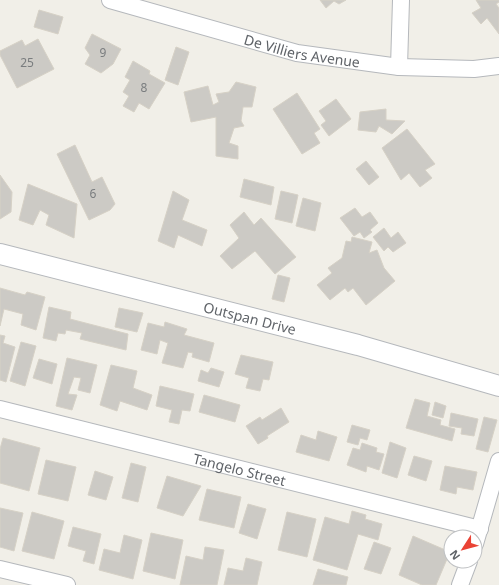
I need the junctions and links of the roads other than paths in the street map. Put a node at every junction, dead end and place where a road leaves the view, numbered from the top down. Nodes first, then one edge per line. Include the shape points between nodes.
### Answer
1 (110, 0) edge
2 (401, 0) edge
3 (499, 66) edge
4 (399, 67) junction
5 (0, 254) edge
6 (499, 386) edge
7 (0, 409) edge
8 (499, 461) edge
9 (480, 529) joint
10 (0, 569) edge
11 (467, 569) edge
12 (464, 584) edge
13 (67, 585) edge

1 - 4 street, De Villiers Avenue via 298,53
2 - 4 street
3 - 4 street, De Villiers Avenue via 474,69
5 - 6 street, Outspan Drive via 358,345
7 - 9 street, Tangelo Street
8 - 9 street
10 - 13 street
11 - 12 street

